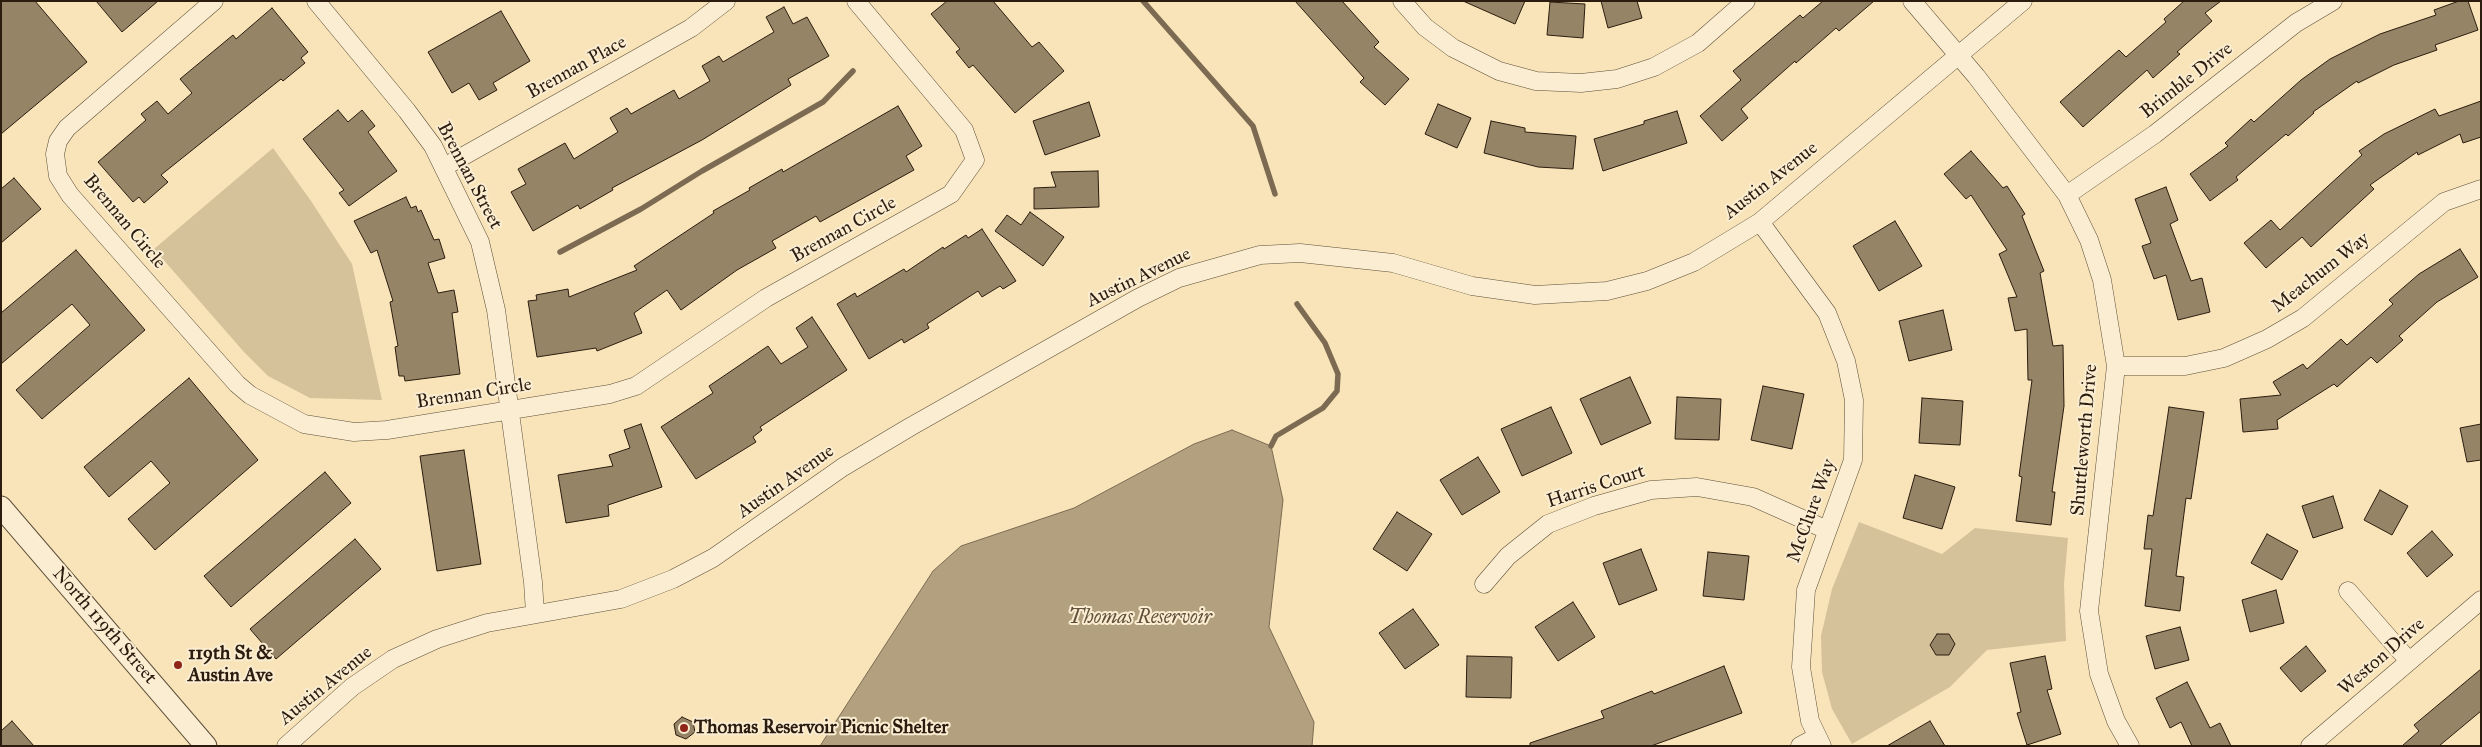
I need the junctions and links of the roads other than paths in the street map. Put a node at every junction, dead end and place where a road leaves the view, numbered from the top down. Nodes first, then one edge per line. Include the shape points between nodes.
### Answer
1 (214, 1) edge
2 (316, 1) edge
3 (726, 1) edge
4 (856, 1) edge
5 (1402, 1) edge
6 (1746, 1) edge
7 (1912, 1) edge
8 (2023, 1) edge
9 (2333, 1) edge
10 (1958, 55) junction
11 (444, 166) junction
12 (2481, 189) edge
13 (2067, 195) junction
14 (1760, 222) junction
15 (2116, 366) junction
16 (509, 409) junction
17 (1, 507) edge
18 (1828, 530) junction
19 (1484, 584) dead end
20 (2348, 591) dead end
21 (2481, 600) edge
22 (535, 613) junction
23 (2409, 661) junction
24 (1819, 742) edge
25 (206, 746) edge
26 (286, 746) edge
27 (1800, 746) edge
28 (2130, 746) edge
29 (2310, 746) edge

1 - 16 street, Brennan Circle via 67,128 58,141 55,154 58,176 70,195 237,384 250,395 304,424 354,432 387,430
2 - 11 street, Brennan Street via 408,111
3 - 11 street, Brennan Place via 691,28
4 - 16 street, Brennan Circle via 964,130 975,160 951,194 766,298 636,386 610,394
5 - 6 street via 1425,27 1446,43 1499,71 1536,81 1581,84 1617,79 1654,66 1698,43
7 - 10 street, Shuttleworth Drive
8 - 10 street, Austin Avenue
9 - 13 street, Brimble Drive via 2296,23 2155,134
10 - 13 street, Shuttleworth Drive
10 - 14 street, Austin Avenue
11 - 16 street, Brennan Street via 469,215 483,252 496,310
12 - 15 street, Meachum Way via 2444,202 2303,318 2268,339 2224,358 2185,366
13 - 15 street, Shuttleworth Drive via 2089,240 2102,280
14 - 18 street, McClure Way via 1827,313 1846,361 1854,400 1853,460
14 - 22 street, Austin Avenue via 1694,262 1648,281 1607,291 1535,295 1472,286 1394,263 1300,253 1260,255 1179,278 910,427 843,467 713,558 673,579 621,599
15 - 28 street, Shuttleworth Drive via 2089,611 2099,674 2116,721
16 - 22 street, Brennan Street
17 - 25 street, North 119th Street
18 - 19 street, Harris Court via 1753,497 1697,487 1651,490 1594,506 1548,524 1508,556
18 - 24 street, McClure Way via 1806,590 1801,667 1810,721
20 - 23 street
21 - 23 street, Weston Drive
22 - 26 street, Austin Avenue via 487,623 437,639 393,659 352,687
23 - 29 street, Weston Drive
24 - 27 street

